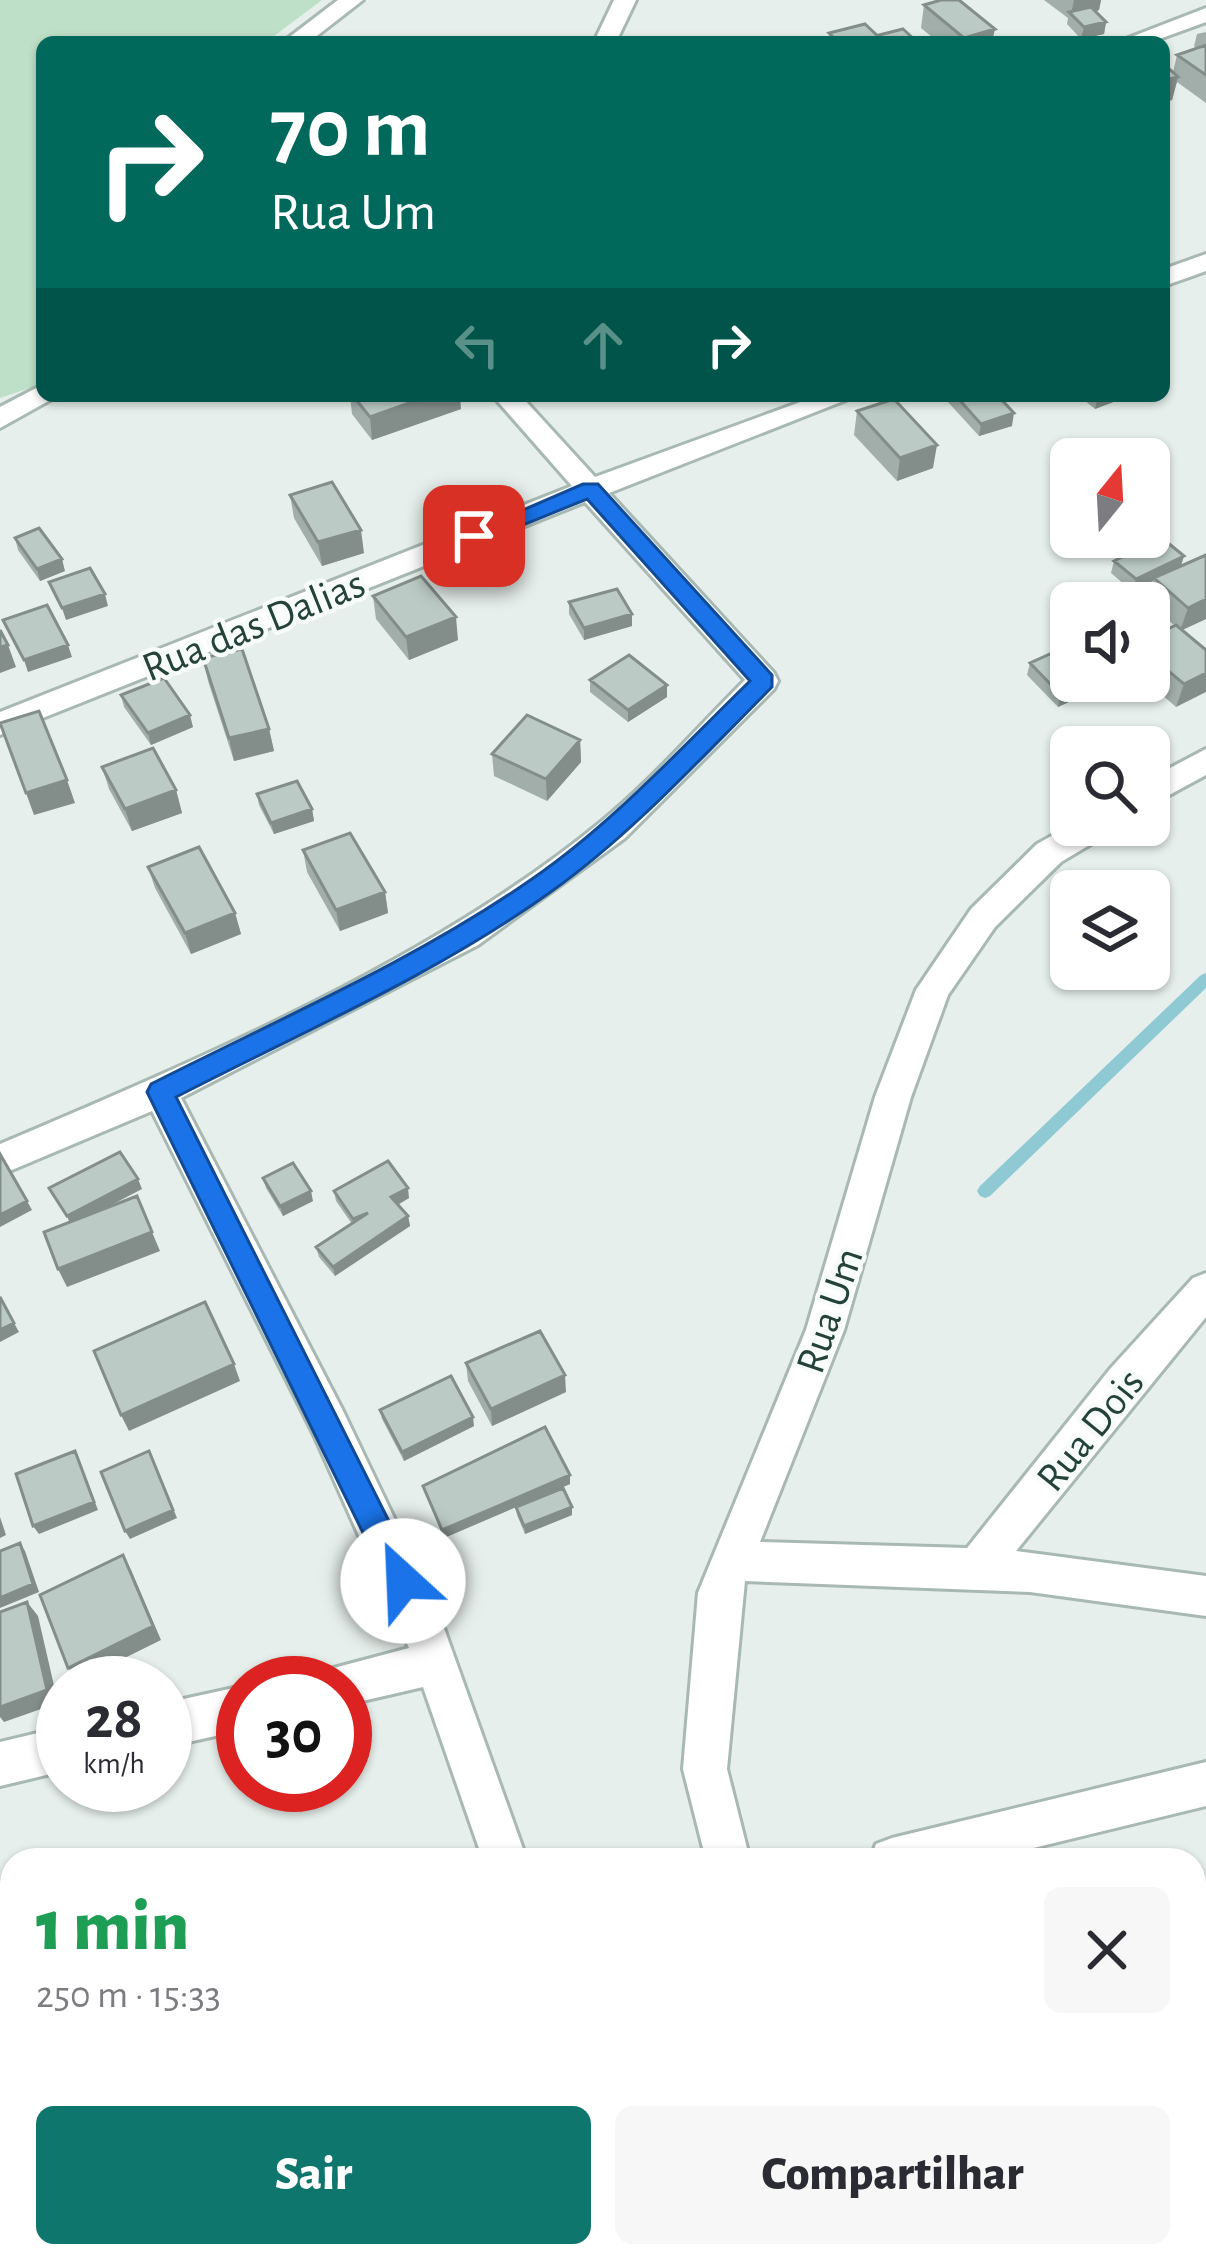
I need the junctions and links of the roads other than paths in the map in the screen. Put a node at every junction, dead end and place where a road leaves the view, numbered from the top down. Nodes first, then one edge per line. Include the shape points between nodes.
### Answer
1 (352, 0) edge
2 (625, 0) edge
3 (1206, 16) edge
4 (302, 36) edge
5 (608, 36) edge
6 (1147, 36) edge
7 (1206, 262) edge
8 (1170, 276) edge
9 (36, 397) edge
10 (511, 402) edge
11 (827, 402) edge
12 (0, 419) edge
13 (591, 489) junction
14 (0, 724) edge
15 (1206, 760) edge
16 (1170, 781) edge
17 (1061, 846) edge
18 (160, 1092) junction
19 (0, 1160) edge
20 (1206, 1290) edge
21 (733, 1561) junction
22 (975, 1570) junction
23 (1206, 1596) edge
24 (437, 1664) junction
25 (372, 1678) edge
26 (36, 1755) edge
27 (0, 1764) edge
28 (1206, 1784) edge
29 (501, 1848) edge
30 (725, 1848) edge
31 (942, 1848) edge

1 - 4 street
2 - 5 street
3 - 6 street
7 - 8 street
9 - 12 street
10 - 13 street
11 - 13 street, Rua das Dalias
13 - 14 street, Rua das Dalias
13 - 18 street via 764,681 614,830 544,884 466,936
15 - 16 street
17 - 21 street, Rua Um via 983,918 933,990 825,1330
18 - 19 street
18 - 24 street via 329,1424
20 - 22 street, Rua Dois
21 - 22 street
21 - 30 street, Rua Um via 713,1635 705,1769
22 - 23 street via 1150,1583
24 - 25 street
24 - 29 street
26 - 27 street
28 - 31 street

